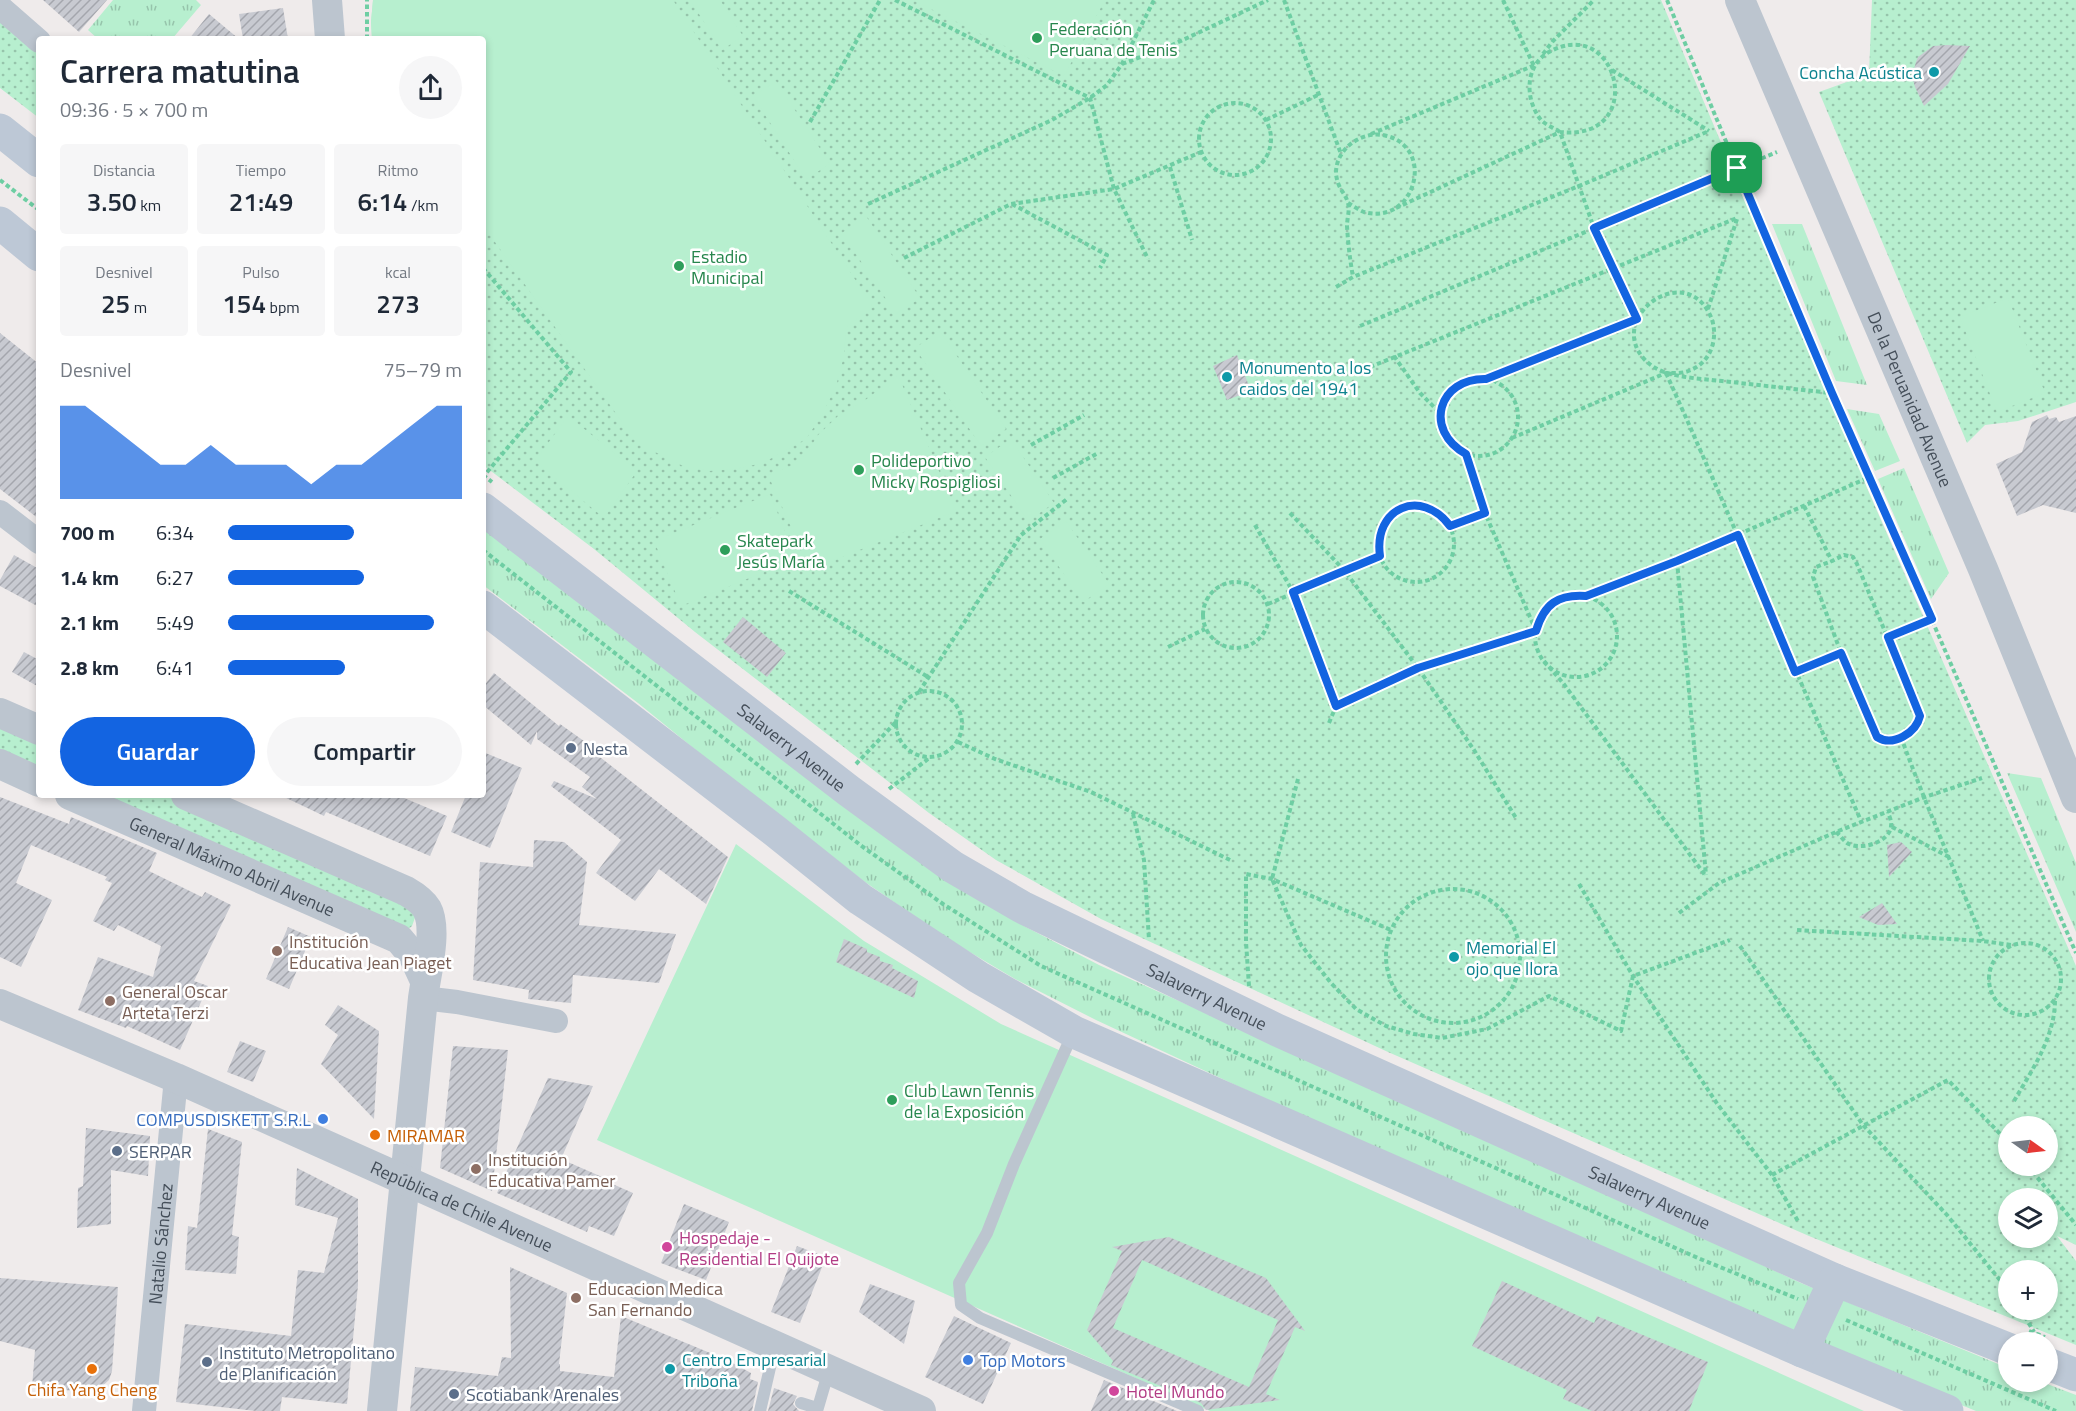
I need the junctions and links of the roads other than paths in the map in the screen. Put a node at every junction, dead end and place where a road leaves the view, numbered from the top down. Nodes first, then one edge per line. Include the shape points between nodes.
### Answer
1 (327, 0) edge
2 (1740, 0) edge
3 (0, 7) edge
4 (330, 36) edge
5 (36, 38) edge
6 (0, 130) edge
7 (36, 159) edge
8 (0, 223) edge
9 (36, 253) edge
10 (488, 496) edge
11 (0, 512) edge
12 (36, 540) edge
13 (486, 609) edge
14 (0, 713) edge
15 (36, 729) edge
16 (0, 765) edge
17 (36, 781) edge
18 (77, 798) edge
19 (193, 798) edge
20 (2076, 798) edge
21 (414, 896) junction
22 (399, 939) junction
23 (424, 990) junction
24 (0, 1004) edge
25 (556, 1021) dead end
26 (1074, 1032) junction
27 (176, 1078) junction
28 (405, 1180) junction
29 (1835, 1280) junction
30 (2006, 1332) edge
31 (775, 1346) junction
32 (1802, 1351) junction
33 (2058, 1359) edge
34 (829, 1370) junction
35 (2076, 1375) edge
36 (801, 1403) dead end
37 (886, 1403) edge
38 (817, 1410) edge
39 (144, 1411) edge
40 (382, 1411) edge
41 (760, 1411) edge
42 (921, 1411) edge
43 (1198, 1411) edge
44 (1947, 1411) edge

1 - 4 street
2 - 20 street, De la Peruanidad Avenue via 1983,568
3 - 5 street
6 - 7 main road
8 - 9 main road
10 - 29 main road, Salaverry Avenue via 849,792 953,867 1022,907 1277,1030
11 - 12 street
13 - 26 main road via 860,899 978,976
14 - 15 street
16 - 17 street
18 - 22 street, General Máximo Abril Avenue
19 - 21 street
21 - 22 street via 414,926
21 - 23 street via 427,909 431,923
22 - 23 street, General Máximo Abril Avenue via 414,957
23 - 25 street via 457,1002
23 - 28 street
24 - 27 street, República de Chile Avenue
26 - 32 main road
26 - 43 lane via 987,1233 959,1283 961,1305 980,1318
27 - 28 street, República de Chile Avenue
27 - 39 street, Natalio Sánchez
28 - 31 street, República de Chile Avenue
28 - 40 street
29 - 30 main road, Salaverry Avenue
29 - 32 main road
31 - 34 street, República de Chile Avenue
31 - 41 lane via 768,1392
32 - 44 main road
33 - 35 main road
34 - 37 street, República de Chile Avenue
34 - 38 lane
36 - 38 lane
37 - 42 street, República de Chile Avenue

